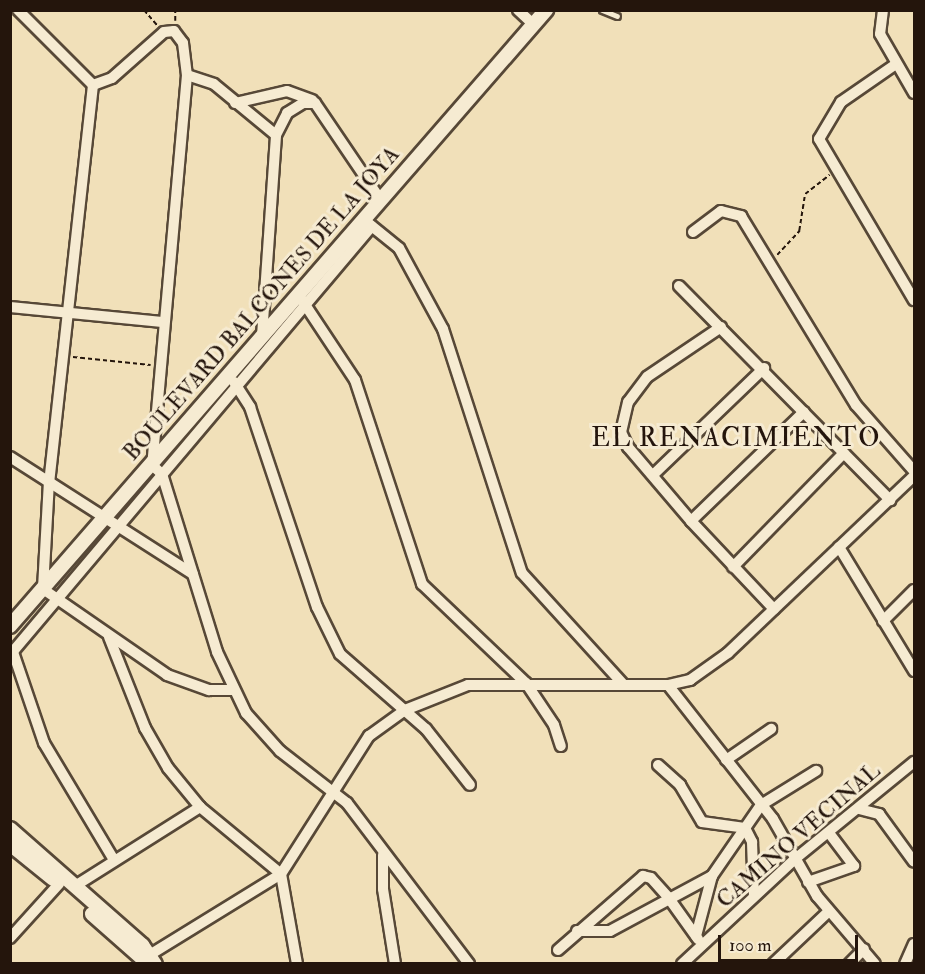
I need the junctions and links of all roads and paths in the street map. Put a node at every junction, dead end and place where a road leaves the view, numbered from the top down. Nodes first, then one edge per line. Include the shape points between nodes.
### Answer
1 (18, 10) edge
2 (144, 10) edge
3 (518, 10) edge
4 (546, 10) edge
5 (602, 10) edge
6 (883, 10) edge
7 (617, 16) dead end
8 (534, 25) junction
9 (169, 31) junction
10 (896, 64) junction
11 (187, 75) junction
12 (93, 85) junction
13 (915, 93) edge
14 (312, 100) junction
15 (235, 103) junction
16 (276, 135) junction
17 (834, 171) junction
18 (380, 199) junction
19 (367, 223) junction
20 (693, 232) dead end
21 (768, 262) junction
22 (679, 286) dead end
23 (302, 300) junction
24 (915, 300) edge
25 (10, 307) edge
26 (68, 311) junction
27 (162, 322) junction
28 (721, 327) junction
29 (262, 336) junction
30 (63, 356) junction
31 (158, 366) junction
32 (764, 368) junction
33 (233, 380) junction
34 (804, 412) junction
35 (844, 453) junction
36 (10, 457) edge
37 (157, 469) junction
38 (915, 473) edge
39 (654, 474) junction
40 (49, 481) junction
41 (890, 500) junction
42 (112, 520) junction
43 (691, 521) junction
44 (839, 547) junction
45 (734, 567) junction
46 (193, 574) junction
47 (43, 589) junction
48 (915, 590) edge
49 (57, 600) junction
50 (774, 609) junction
51 (884, 621) junction
52 (10, 626) edge
53 (109, 636) junction
54 (12, 654) edge
55 (915, 671) edge
56 (526, 683) junction
57 (623, 684) junction
58 (668, 685) junction
59 (233, 690) junction
60 (405, 710) junction
61 (771, 729) dead end
62 (561, 746) dead end
63 (726, 760) junction
64 (915, 762) edge
65 (658, 765) dead end
66 (816, 771) dead end
67 (470, 785) dead end
68 (335, 791) junction
69 (761, 805) junction
70 (200, 807) junction
71 (859, 810) junction
72 (745, 828) junction
73 (10, 830) edge
74 (830, 833) junction
75 (10, 844) edge
76 (383, 855) junction
77 (795, 859) junction
78 (114, 860) junction
79 (915, 862) edge
80 (281, 874) junction
81 (712, 876) junction
82 (808, 882) junction
83 (59, 884) junction
84 (75, 886) junction
85 (754, 896) junction
86 (668, 897) junction
87 (829, 911) junction
88 (577, 931) junction
89 (696, 936) junction
90 (10, 938) edge
91 (915, 944) edge
92 (703, 945) junction
93 (864, 949) junction
94 (558, 950) dead end
95 (151, 960) edge
96 (687, 962) edge
97 (297, 963) edge
98 (395, 963) edge
99 (469, 963) edge
100 (773, 963) edge
101 (849, 963) edge
102 (874, 963) edge
103 (905, 963) edge

1 - 12 street
2 - 9 path
3 - 8 street
4 - 8 street, BOULEVARD BALCONES DE LA JOYA
5 - 7 lane
6 - 10 street via 880,34
8 - 18 street, BOULEVARD BALCONES DE LA JOYA
9 - 11 street via 183,43
9 - 12 street via 112,78
10 - 13 street
10 - 17 street via 835,109 820,134 820,145
11 - 15 street via 214,84
11 - 27 street
12 - 26 street
14 - 15 street via 287,91
14 - 16 street via 288,113
14 - 18 street
15 - 16 street
16 - 29 street
17 - 21 path via 805,194 799,231
17 - 24 street
18 - 19 street, BOULEVARD BALCONES DE LA JOYA
19 - 23 street, BOULEVARD BALCONES DE LA JOYA
19 - 57 street via 399,248 443,329 522,573
20 - 21 street via 722,211 736,213
21 - 38 street via 856,405
22 - 28 street
23 - 29 street, BOULEVARD BALCONES DE LA JOYA
23 - 33 street, BOULEVARD BALCONES DE LA JOYA
23 - 56 street via 355,380 368,409 422,584
25 - 26 street
26 - 27 street
26 - 30 street
27 - 31 street
28 - 32 street
28 - 39 street via 658,368 628,402 621,421 623,439
29 - 33 street, BOULEVARD BALCONES DE LA JOYA
30 - 31 path
30 - 40 street
31 - 37 street
32 - 34 street
32 - 39 street
33 - 37 street, BOULEVARD BALCONES DE LA JOYA
33 - 60 street via 250,407 327,631 356,672
34 - 35 street
34 - 43 street
35 - 41 street
35 - 45 street
36 - 40 street
37 - 42 street, BOULEVARD BALCONES DE LA JOYA
37 - 46 street
38 - 41 street
39 - 43 street
40 - 42 street
40 - 47 street
41 - 44 street
42 - 46 street
42 - 47 street, BOULEVARD BALCONES DE LA JOYA
42 - 49 street, BOULEVARD BALCONES DE LA JOYA
43 - 45 street
44 - 50 street
44 - 51 street
45 - 50 street
46 - 59 street
47 - 49 street
47 - 52 street, BOULEVARD BALCONES DE LA JOYA
48 - 51 street
49 - 53 street
49 - 54 street, BOULEVARD BALCONES DE LA JOYA
50 - 58 street via 718,661 690,680
51 - 55 street
53 - 59 street via 166,675 209,690
53 - 70 street via 156,751
54 - 78 street via 44,743
56 - 57 street
56 - 60 street via 468,685
56 - 62 street via 554,725
57 - 58 street
58 - 63 street
59 - 68 street via 280,751
60 - 67 street
60 - 68 street via 369,736
61 - 63 street
63 - 69 street
64 - 71 street, CAMINO VECINAL
65 - 72 street via 680,785 702,822
66 - 69 street
68 - 76 street
68 - 80 street
69 - 72 street
69 - 77 street
70 - 78 street
70 - 80 street
71 - 74 street, CAMINO VECINAL
71 - 79 street via 879,814
72 - 81 street
72 - 85 street via 752,842
73 - 84 street
74 - 77 street, CAMINO VECINAL
74 - 82 street via 854,866
75 - 83 street
76 - 98 street via 384,906
76 - 99 street
77 - 82 street
77 - 85 street, CAMINO VECINAL
78 - 84 street
80 - 95 street
80 - 97 street
81 - 86 street
81 - 89 street
82 - 87 street
83 - 90 street
83 - 95 street
84 - 95 street
85 - 92 street, CAMINO VECINAL
86 - 88 street via 610,931
86 - 88 street via 651,878 638,878
86 - 89 street
87 - 93 street
87 - 100 street
88 - 94 street
89 - 92 street
91 - 103 street
92 - 96 street, CAMINO VECINAL
93 - 101 street
93 - 102 street

